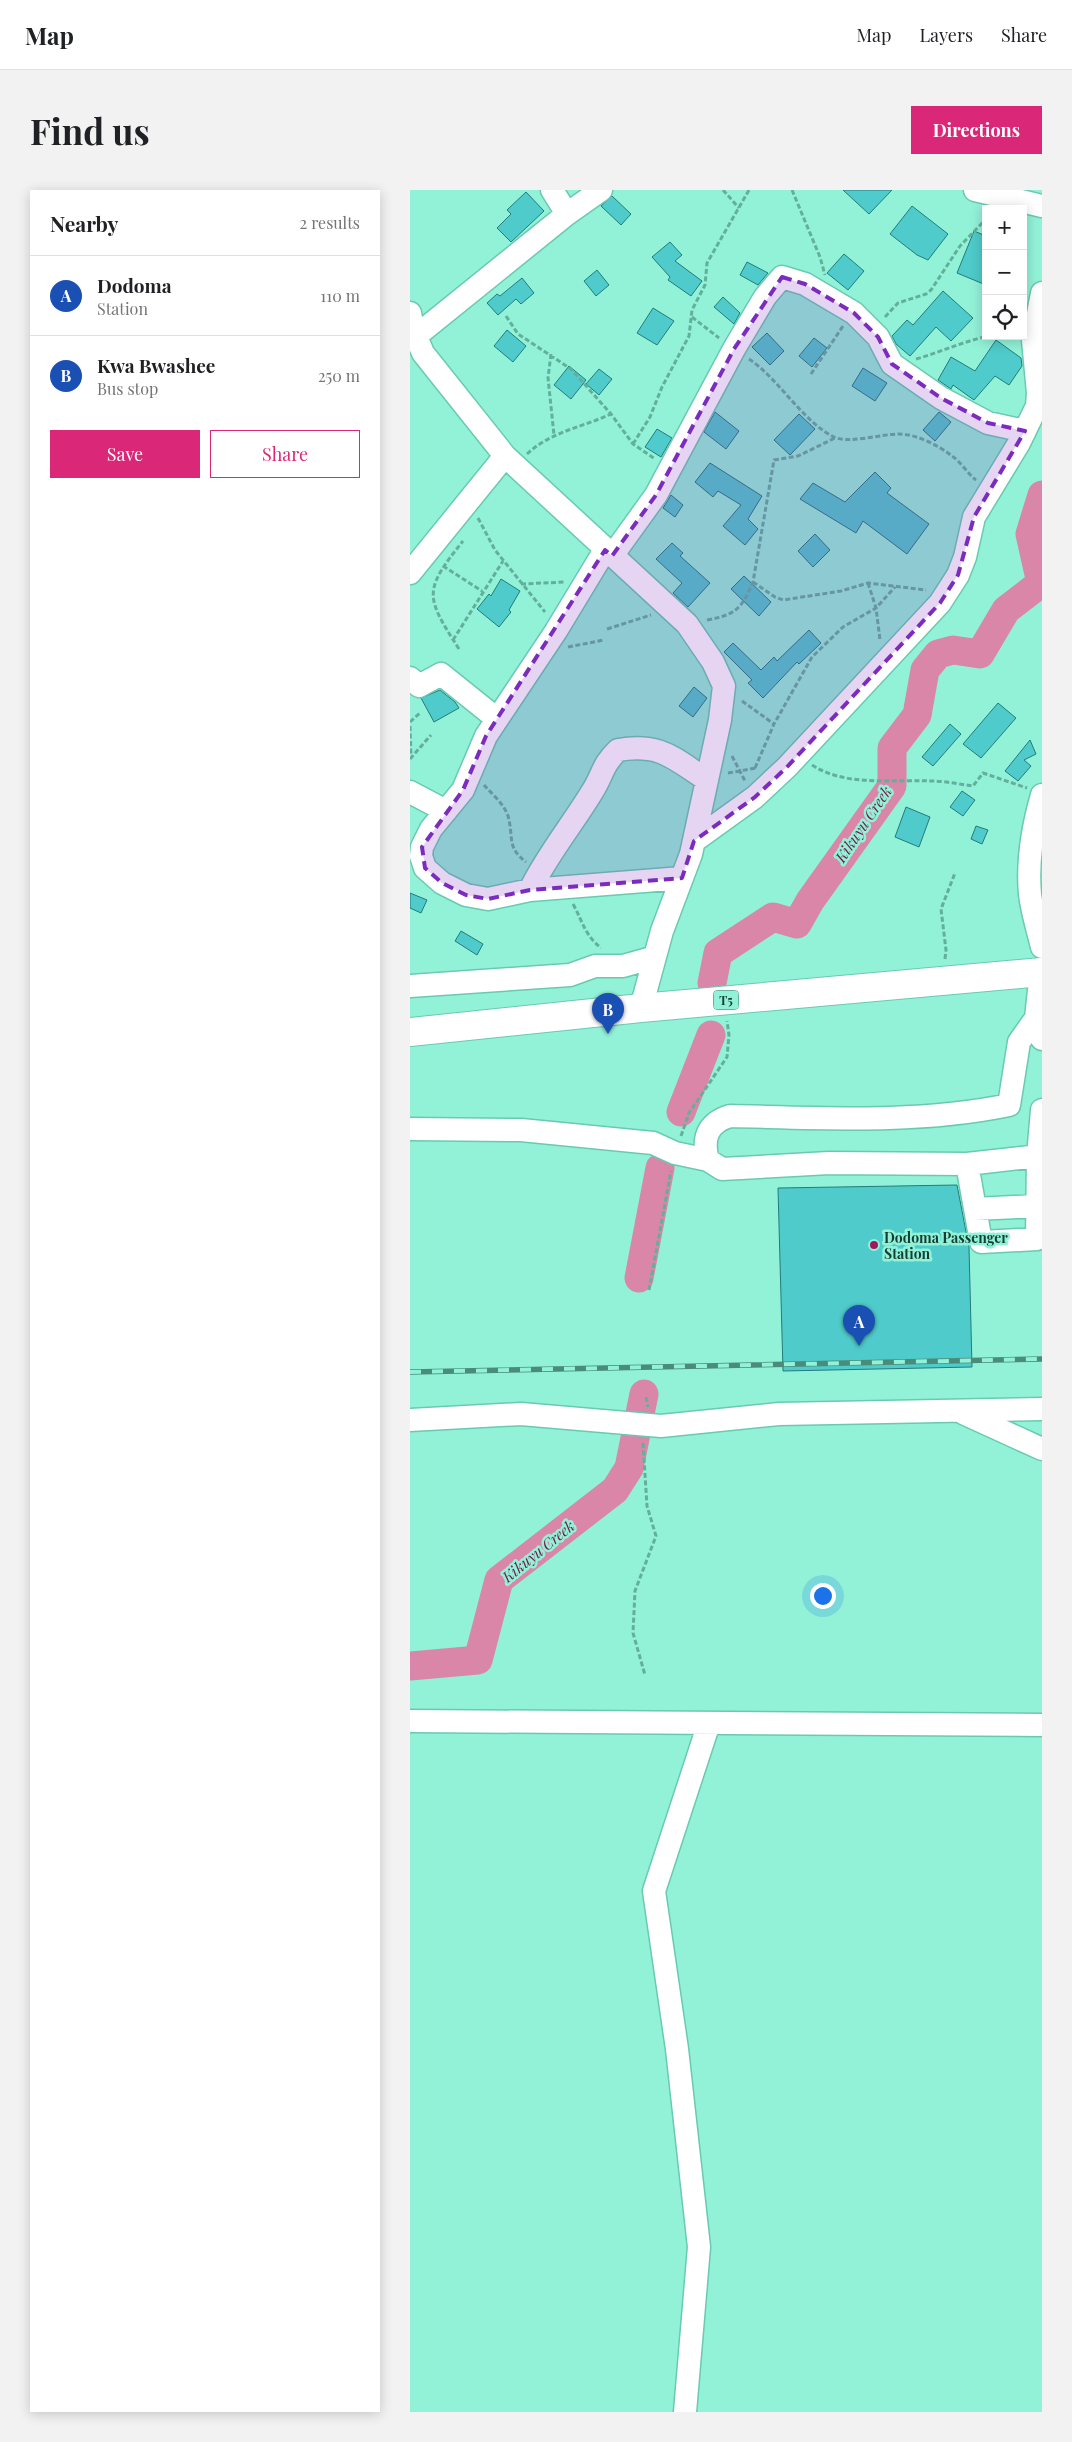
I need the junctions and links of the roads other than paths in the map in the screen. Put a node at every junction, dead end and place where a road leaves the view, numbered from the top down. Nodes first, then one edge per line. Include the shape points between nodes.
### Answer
1 (552, 190) edge
2 (601, 190) edge
3 (975, 190) edge
4 (1042, 206) edge
5 (567, 214) junction
6 (1042, 293) edge
7 (412, 328) edge
8 (1025, 431) junction
9 (509, 461) junction
10 (608, 553) junction
11 (410, 573) edge
12 (410, 678) edge
13 (497, 719) junction
14 (707, 778) junction
15 (410, 792) edge
16 (1037, 792) edge
17 (446, 811) junction
18 (694, 840) junction
19 (682, 878) junction
20 (530, 890) junction
21 (655, 957) junction
22 (1042, 964) edge
23 (410, 986) edge
24 (641, 1008) junction
25 (1036, 1018) junction
26 (410, 1032) edge
27 (1042, 1039) edge
28 (1042, 1110) edge
29 (410, 1130) edge
30 (1040, 1156) edge
31 (708, 1160) junction
32 (967, 1164) junction
33 (1036, 1206) junction
34 (975, 1209) junction
35 (1042, 1409) edge
36 (958, 1411) junction
37 (410, 1420) edge
38 (1042, 1449) edge
39 (410, 1721) edge
40 (709, 1722) junction
41 (1042, 1725) edge
42 (685, 2412) edge

1 - 5 street
2 - 5 street
3 - 4 street
5 - 7 street
6 - 8 street via 1033,340 1037,406
7 - 9 street via 423,352
8 - 10 street via 988,423 942,398 892,364 878,336 854,313 805,284 782,277 765,297 734,348 656,494
8 - 18 street via 974,517 965,557 951,589 940,603 755,797
9 - 10 street
9 - 11 street
10 - 13 street via 588,580 560,638
10 - 14 street via 687,624 713,662 724,686
12 - 13 street via 419,686 441,674
13 - 17 street via 486,736 463,790
14 - 18 street
14 - 20 street via 665,753 646,746 618,750 602,768 594,790
15 - 17 street
16 - 22 street via 1030,854 1030,894
17 - 20 street via 422,847 425,868 442,883 466,895 488,899
18 - 19 street
19 - 20 street
19 - 21 street
21 - 23 street via 623,966 596,966 570,975
21 - 24 street
22 - 24 highway, T5 via 938,982
22 - 25 street
24 - 26 highway, T5
25 - 27 street
25 - 31 street via 1019,1042 1009,1105 972,1113 853,1118 730,1116 718,1120 708,1132 704,1148
28 - 30 street
29 - 31 street via 521,1130 653,1143 675,1153
30 - 32 street
30 - 33 street
31 - 32 street via 722,1169 829,1163
32 - 34 street
33 - 34 street
33 - 34 street via 1037,1239 981,1242
35 - 36 street
36 - 37 street via 779,1414 661,1426 521,1414
36 - 38 street
39 - 40 street
40 - 41 street
40 - 42 street via 654,1891 678,2049 698,2247

